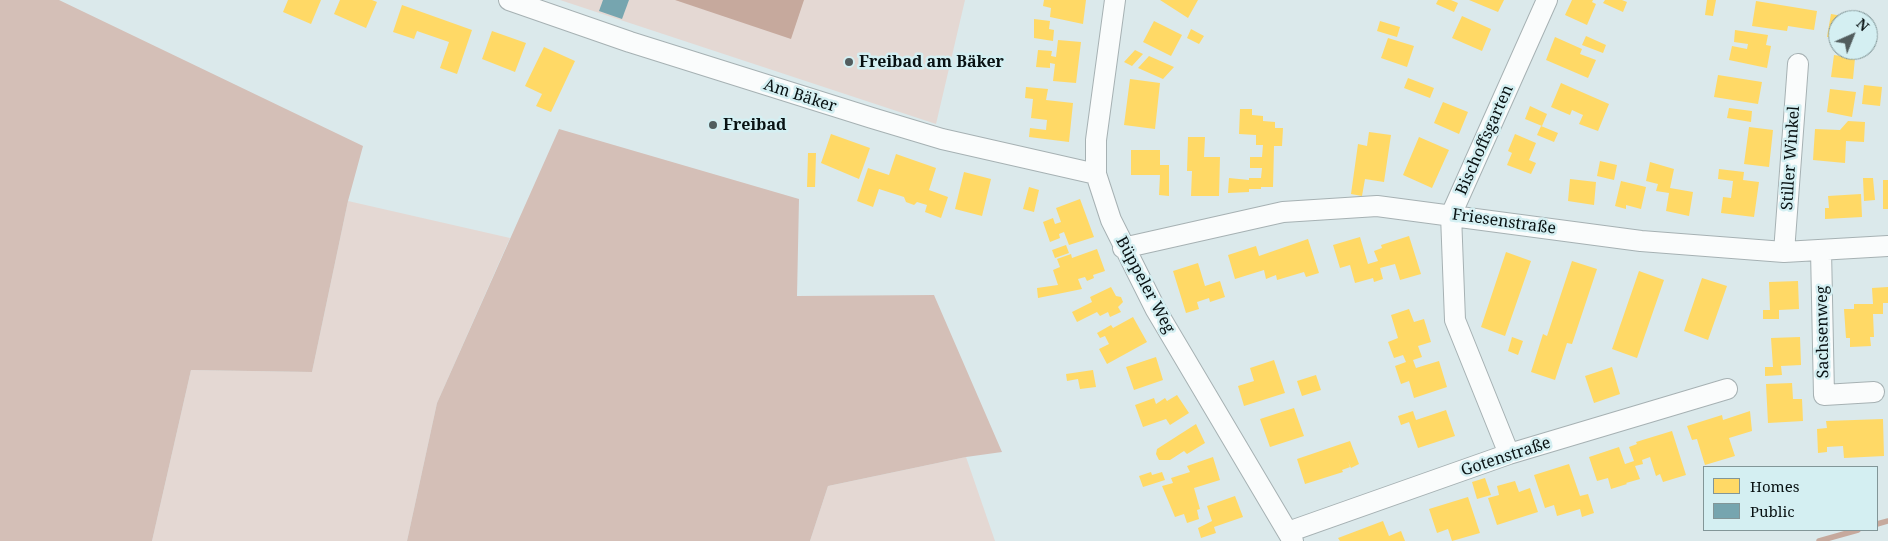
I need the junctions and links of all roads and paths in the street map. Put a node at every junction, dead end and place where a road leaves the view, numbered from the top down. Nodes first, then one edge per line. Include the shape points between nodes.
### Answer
1 (509, 0) edge
2 (1115, 0) edge
3 (1546, 0) edge
4 (1798, 64) dead end
5 (1096, 174) junction
6 (1452, 215) junction
7 (1888, 246) edge
8 (1124, 248) junction
9 (1821, 250) junction
10 (1784, 252) junction
11 (1727, 389) dead end
12 (1874, 392) dead end
13 (1509, 454) junction
14 (1290, 536) edge

1 - 5 street, Am Bäker via 630,42 942,139
2 - 5 street, Büppeler Weg via 1096,140
3 - 6 street, Bischoffsgarten
4 - 10 street, Stiller Winkel
5 - 8 street, Büppeler Weg
6 - 8 street, Friesenstraße via 1377,206 1283,212
6 - 10 street, Friesenstraße via 1641,241
6 - 13 street, Bischoffsgarten via 1455,320
7 - 9 street, Friesenstraße
8 - 14 street, Büppeler Weg via 1156,310
9 - 10 street, Friesenstraße
9 - 12 street, Sachsenweg via 1824,395
11 - 13 street, Gotenstraße
13 - 14 street, Gotenstraße

